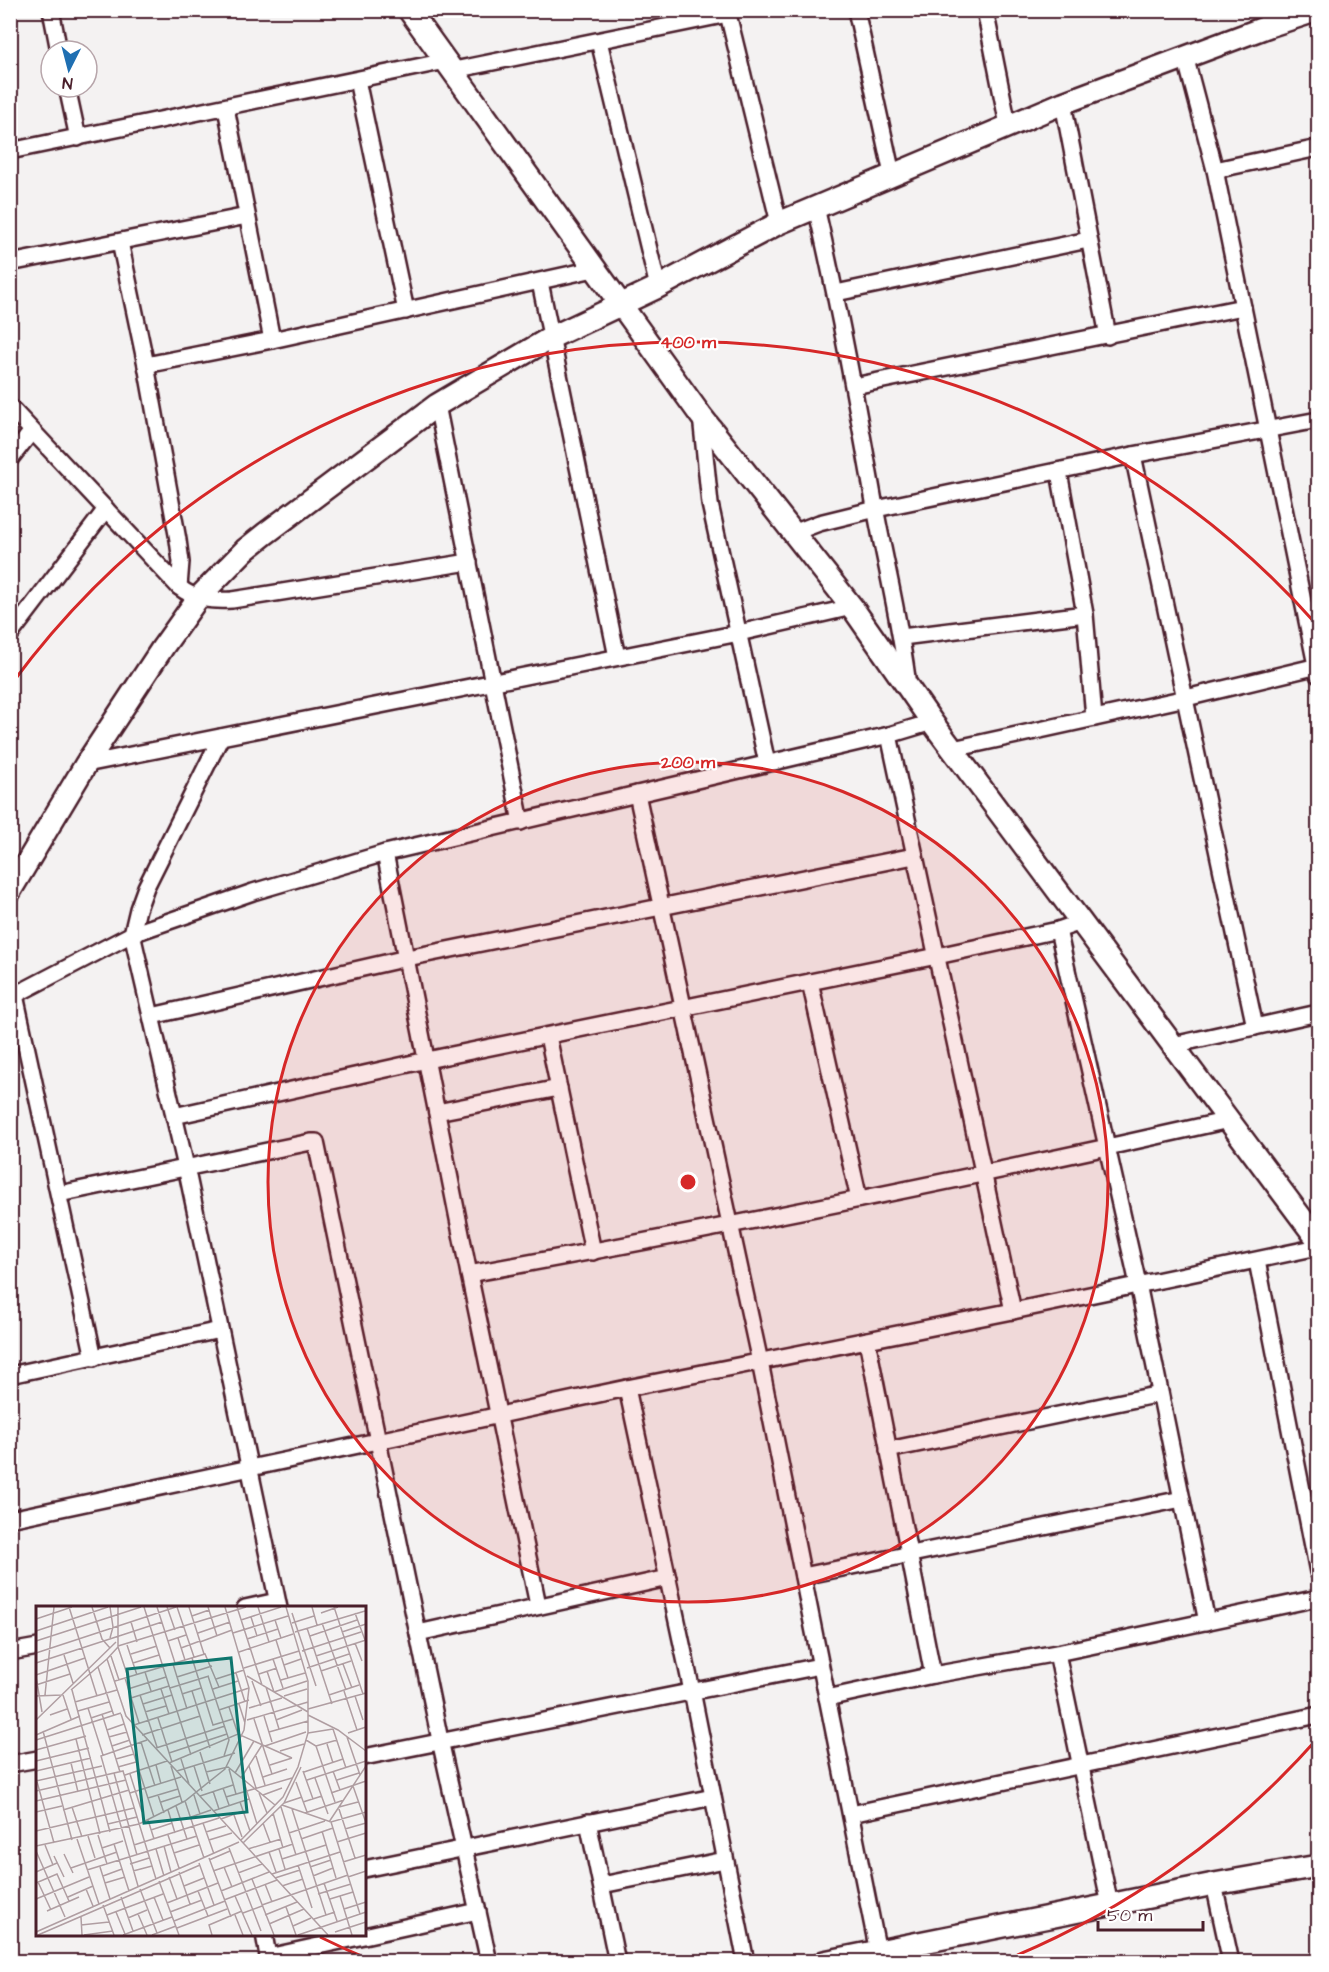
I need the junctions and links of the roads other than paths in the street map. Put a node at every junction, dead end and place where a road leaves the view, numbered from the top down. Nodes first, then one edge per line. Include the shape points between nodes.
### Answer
1 (409, 10) edge
2 (856, 10) edge
3 (985, 10) edge
4 (1318, 10) edge
5 (54, 11) edge
6 (727, 12) edge
7 (1268, 18) edge
8 (58, 39) edge
9 (599, 41) junction
10 (1185, 56) junction
11 (450, 65) junction
12 (357, 80) junction
13 (70, 99) edge
14 (1063, 103) junction
15 (226, 108) junction
16 (1008, 125) junction
17 (78, 138) junction
18 (1318, 148) edge
19 (10, 151) edge
20 (1215, 170) junction
21 (892, 174) junction
22 (816, 207) junction
23 (248, 216) junction
24 (779, 223) junction
25 (1088, 240) junction
26 (120, 242) junction
27 (10, 263) edge
28 (594, 269) junction
29 (540, 282) junction
30 (658, 287) junction
31 (836, 293) junction
32 (620, 304) junction
33 (1243, 308) junction
34 (406, 310) junction
35 (1108, 336) junction
36 (552, 337) junction
37 (272, 340) junction
38 (146, 365) junction
39 (854, 386) junction
40 (437, 405) junction
41 (10, 407) edge
42 (701, 416) junction
43 (1318, 420) edge
44 (1269, 430) junction
45 (32, 431) junction
46 (1133, 455) junction
47 (10, 459) edge
48 (1059, 472) junction
49 (876, 509) junction
50 (106, 510) junction
51 (793, 533) junction
52 (469, 562) junction
53 (179, 587) junction
54 (198, 598) junction
55 (852, 608) junction
56 (1085, 614) junction
57 (739, 633) junction
58 (10, 635) edge
59 (902, 637) junction
60 (617, 657) junction
61 (1318, 669) edge
62 (493, 681) junction
63 (908, 689) junction
64 (1186, 698) junction
65 (1094, 718) junction
66 (932, 722) junction
67 (889, 735) junction
68 (221, 737) junction
69 (953, 749) junction
70 (767, 763) junction
71 (86, 764) junction
72 (637, 794) junction
73 (521, 822) junction
74 (385, 853) junction
75 (914, 856) junction
76 (10, 891) edge
77 (661, 908) junction
78 (1081, 922) junction
79 (1058, 930) junction
80 (132, 934) junction
81 (937, 956) junction
82 (406, 958) junction
83 (810, 982) junction
84 (13, 994) edge
85 (682, 1009) junction
86 (1318, 1013) edge
87 (152, 1016) junction
88 (1255, 1027) junction
89 (548, 1036) junction
90 (1173, 1045) junction
91 (427, 1060) junction
92 (559, 1088) junction
93 (437, 1112) junction
94 (174, 1116) junction
95 (1229, 1120) junction
96 (1107, 1147) junction
97 (186, 1167) junction
98 (983, 1175) junction
99 (59, 1194) junction
100 (859, 1199) junction
101 (730, 1225) junction
102 (1318, 1240) edge
103 (1318, 1246) edge
104 (592, 1252) junction
105 (1257, 1261) junction
106 (469, 1274) junction
107 (1138, 1284) junction
108 (1013, 1311) junction
109 (220, 1330) junction
110 (867, 1340) junction
111 (94, 1358) junction
112 (760, 1362) junction
113 (10, 1375) edge
114 (627, 1388) junction
115 (1160, 1394) junction
116 (499, 1415) junction
117 (377, 1442) junction
118 (888, 1450) junction
119 (250, 1470) junction
120 (1182, 1499) junction
121 (10, 1520) edge
122 (1316, 1551) edge
123 (910, 1554) junction
124 (1318, 1572) edge
125 (803, 1576) junction
126 (668, 1578) junction
127 (1318, 1598) edge
128 (278, 1604) edge
129 (538, 1605) junction
130 (262, 1606) edge
131 (1207, 1622) junction
132 (418, 1633) junction
133 (36, 1647) edge
134 (10, 1652) edge
135 (1057, 1653) junction
136 (820, 1666) junction
137 (933, 1675) junction
138 (692, 1691) junction
139 (826, 1698) junction
140 (1318, 1715) edge
141 (440, 1740) junction
142 (366, 1757) edge
143 (36, 1759) edge
144 (10, 1764) edge
145 (1081, 1766) junction
146 (713, 1797) junction
147 (851, 1814) junction
148 (588, 1822) junction
149 (465, 1848) junction
150 (725, 1860) junction
151 (1318, 1866) edge
152 (366, 1869) edge
153 (1215, 1884) junction
154 (602, 1885) junction
155 (1110, 1905) junction
156 (478, 1911) junction
157 (264, 1936) edge
158 (879, 1957) edge
159 (268, 1959) edge
160 (489, 1962) edge
161 (617, 1962) edge
162 (746, 1962) edge
163 (824, 1962) edge
164 (1232, 1962) edge

1 - 11 street
2 - 21 street
3 - 16 street
4 - 7 street
5 - 8 street
6 - 9 street
6 - 24 street
7 - 10 street
9 - 11 street
9 - 30 street
10 - 14 street
10 - 20 street
11 - 12 street
11 - 28 street
12 - 15 street
12 - 34 street
13 - 17 street
14 - 16 street
14 - 25 street
15 - 17 street
15 - 23 street
16 - 21 street
17 - 19 street
18 - 20 street
20 - 33 street
21 - 22 street
22 - 24 street
22 - 31 street
23 - 26 street
23 - 37 street
24 - 30 street
25 - 31 street
25 - 35 street
26 - 27 street
26 - 38 street
28 - 29 street
28 - 32 street
29 - 34 street
29 - 36 street
30 - 32 street
31 - 39 street
32 - 36 street
32 - 42 street
33 - 35 street
33 - 44 street
34 - 37 street
35 - 39 street
36 - 40 street
36 - 60 street
37 - 38 street
38 - 53 street via 178,540
39 - 49 street
40 - 52 street
40 - 54 street via 245,550
41 - 45 street
42 - 51 street
42 - 57 street via 710,504
43 - 44 street
44 - 46 street
44 - 61 street
45 - 47 street
45 - 50 street
46 - 48 street
46 - 64 street
48 - 49 street
48 - 56 street
49 - 51 street
49 - 59 street
50 - 53 street
50 - 58 street
51 - 55 street
52 - 54 street via 232,600
52 - 62 street
53 - 54 street
54 - 71 street
55 - 57 street
55 - 63 street
56 - 59 street
56 - 65 street
57 - 60 street
57 - 70 street
59 - 63 street
60 - 62 street
61 - 64 street
62 - 68 street
62 - 73 street
63 - 66 street
64 - 65 street
64 - 88 street
65 - 69 street
66 - 67 street
66 - 69 street
67 - 70 street
67 - 75 street
68 - 71 street
68 - 80 street via 146,887
69 - 78 street
70 - 72 street
71 - 76 street
72 - 73 street
72 - 77 street
73 - 74 street
74 - 80 street via 253,892
74 - 82 street
75 - 77 street
75 - 81 street
77 - 82 street
77 - 85 street
78 - 79 street
78 - 90 street
79 - 81 street
79 - 96 street
80 - 84 street
80 - 87 street
81 - 83 street
81 - 98 street
82 - 87 street
82 - 91 street
83 - 85 street
83 - 100 street
84 - 99 street
85 - 89 street
85 - 101 street
86 - 88 street
87 - 94 street
88 - 90 street
89 - 91 street
89 - 92 street
90 - 95 street
91 - 93 street
91 - 94 street
92 - 93 street
92 - 104 street
93 - 106 street
94 - 97 street
95 - 96 street
95 - 102 street
96 - 98 street
96 - 107 street
97 - 99 street
97 - 109 street
97 - 117 street via 316,1142
98 - 100 street
98 - 108 street
99 - 111 street
100 - 101 street
101 - 104 street
101 - 112 street
103 - 105 street
104 - 106 street
105 - 107 street
105 - 122 street
106 - 116 street
107 - 108 street
107 - 115 street
108 - 110 street
109 - 111 street
109 - 119 street
110 - 112 street
110 - 118 street
111 - 113 street
112 - 114 street
112 - 125 street
114 - 116 street
114 - 126 street
115 - 118 street
115 - 120 street
116 - 117 street
116 - 129 street
117 - 119 street
117 - 132 street
118 - 123 street
119 - 121 street
119 - 128 street
120 - 123 street
120 - 131 street
122 - 124 street
123 - 125 street
123 - 137 street
125 - 136 street
126 - 129 street
126 - 138 street
127 - 131 street
128 - 130 street
129 - 132 street
131 - 135 street
132 - 141 street
133 - 134 street
135 - 137 street
135 - 145 street
136 - 138 street
136 - 139 street
137 - 139 street
138 - 141 street
138 - 146 street
139 - 147 street
140 - 145 street
141 - 142 street
141 - 149 street
143 - 144 street
145 - 147 street
145 - 155 street
146 - 148 street
146 - 150 street
147 - 158 street
148 - 149 street
148 - 154 street
149 - 152 street
149 - 156 street
150 - 154 street
150 - 162 street
151 - 153 street
153 - 155 street
153 - 164 street
154 - 161 street
155 - 158 street
156 - 159 street
156 - 160 street
157 - 159 street
158 - 163 street

